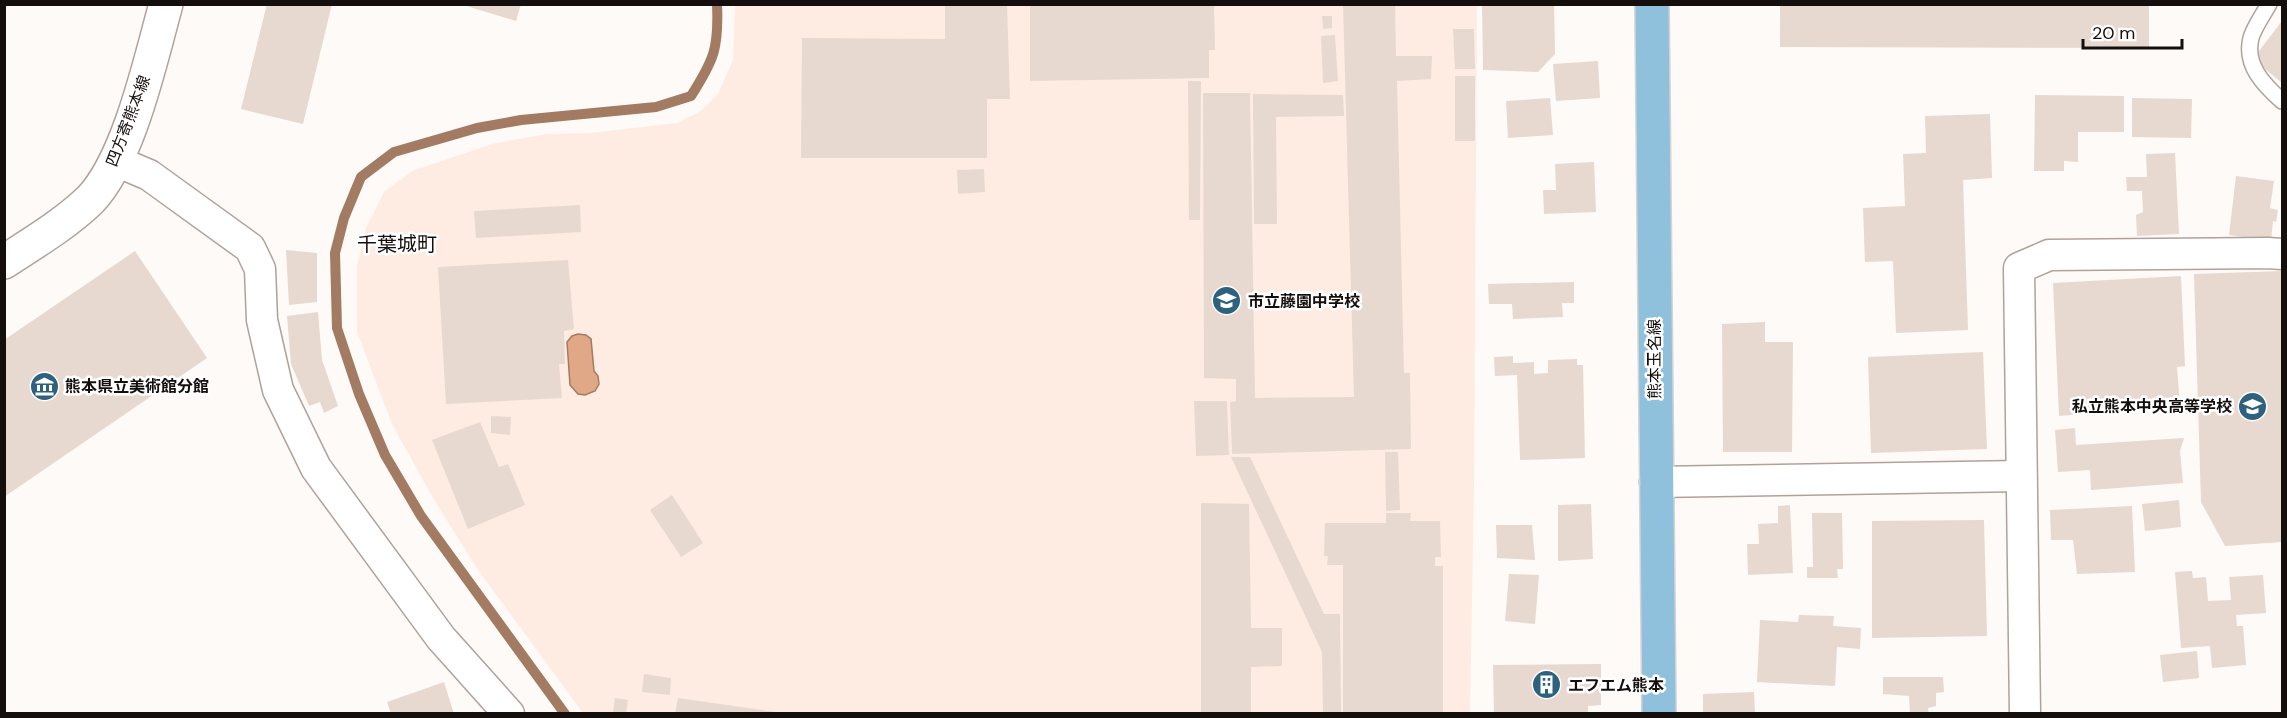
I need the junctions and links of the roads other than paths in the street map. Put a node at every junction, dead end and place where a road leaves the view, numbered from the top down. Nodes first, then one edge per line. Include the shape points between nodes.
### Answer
1 (166, 4) edge
2 (1652, 4) edge
3 (2269, 4) edge
4 (2283, 102) edge
5 (116, 161) junction
6 (2283, 254) edge
7 (4, 262) edge
8 (2021, 476) junction
9 (1655, 482) junction
10 (509, 714) edge
11 (1659, 714) edge
12 (2025, 714) edge

1 - 5 main road, 四方寄熊本線
2 - 9 main road, 熊本玉名線
3 - 4 lane via 2251,38 2250,64
5 - 7 main road, 四方寄熊本線 via 91,199
5 - 10 street via 149,175 250,248 260,269 262,321 278,390 316,468 441,638
6 - 8 street via 2049,255 2019,268
8 - 9 street
8 - 12 street
9 - 11 main road, 熊本玉名線

